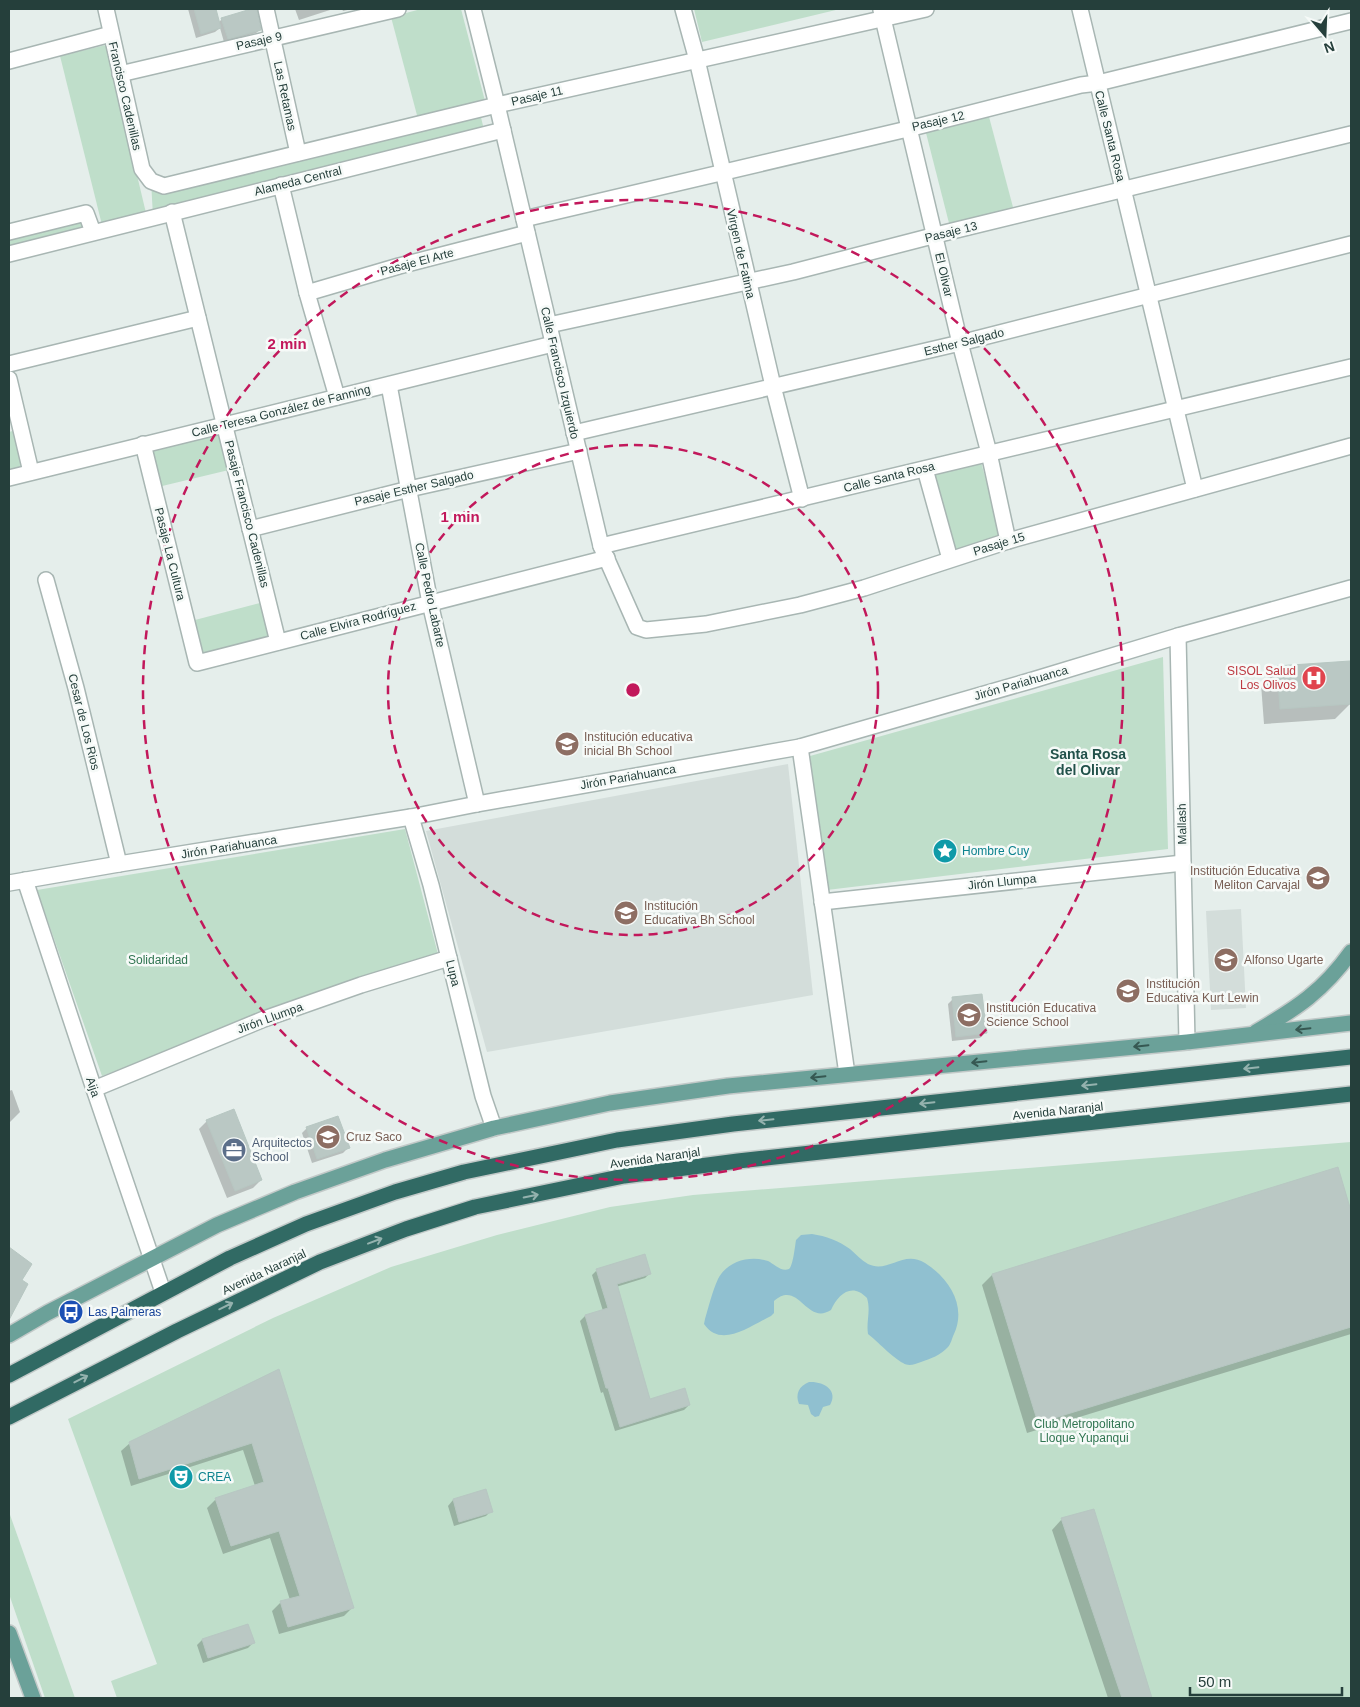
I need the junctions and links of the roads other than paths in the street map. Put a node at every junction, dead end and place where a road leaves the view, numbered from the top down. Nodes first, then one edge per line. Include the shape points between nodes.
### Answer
1 (106, 9) edge
2 (266, 9) edge
3 (398, 9) edge
4 (473, 9) edge
5 (683, 9) edge
6 (926, 9) edge
7 (1080, 9) edge
8 (882, 14) edge
9 (1351, 21) edge
10 (111, 34) junction
11 (273, 38) junction
12 (697, 60) junction
13 (9, 61) edge
14 (120, 74) junction
15 (1098, 83) junction
16 (497, 105) junction
17 (909, 128) junction
18 (503, 130) junction
19 (1351, 134) edge
20 (298, 153) junction
21 (722, 172) junction
22 (151, 181) joint
23 (281, 185) junction
24 (1123, 190) junction
25 (172, 212) junction
26 (525, 226) junction
27 (9, 232) edge
28 (93, 232) junction
29 (935, 236) junction
30 (1351, 244) edge
31 (9, 254) edge
32 (748, 282) junction
33 (307, 293) junction
34 (1149, 295) junction
35 (198, 318) junction
36 (549, 325) junction
37 (960, 343) junction
38 (553, 344) junction
39 (9, 364) edge
40 (1351, 367) edge
41 (9, 378) edge
42 (390, 385) junction
43 (773, 386) junction
44 (337, 397) junction
45 (1176, 409) junction
46 (225, 424) junction
47 (574, 433) junction
48 (143, 444) junction
49 (1351, 446) edge
50 (579, 451) junction
51 (989, 453) junction
52 (926, 468) junction
53 (30, 472) junction
54 (9, 478) edge
55 (409, 488) junction
56 (1195, 489) junction
57 (802, 499) junction
58 (250, 529) junction
59 (1008, 541) junction
60 (604, 552) junction
61 (950, 559) junction
62 (46, 580) dead end
63 (1351, 588) edge
64 (430, 603) junction
65 (646, 630) joint
66 (1178, 636) junction
67 (278, 642) junction
68 (196, 663) joint
69 (800, 747) junction
70 (477, 804) junction
71 (412, 818) junction
72 (1183, 863) junction
73 (119, 864) junction
74 (25, 880) junction
75 (9, 883) edge
76 (822, 902) junction
77 (1351, 952) edge
78 (449, 958) junction
79 (1351, 1024) edge
80 (1252, 1035) junction
81 (1187, 1042) junction
82 (1351, 1057) edge
83 (847, 1074) junction
84 (94, 1090) junction
85 (1351, 1094) edge
86 (494, 1128) junction
87 (152, 1259) junction
88 (163, 1292) junction
89 (9, 1335) edge
90 (9, 1375) edge
91 (9, 1418) edge
92 (9, 1633) edge
93 (33, 1698) edge

1 - 10 street, Francisco Cadenillas
2 - 11 street, Las Retamas
3 - 11 street, Pasaje 9
4 - 16 street, Calle Francisco Izquierdo
5 - 12 street, Virgen de Fatima
6 - 8 street, Pasaje 11
7 - 15 street, Calle Santa Rosa
8 - 12 street, Pasaje 11
8 - 17 street, El Olivar
9 - 15 street, Pasaje 12
10 - 13 street
10 - 14 street, Francisco Cadenillas
11 - 14 street, Pasaje 9
11 - 20 street, Las Retamas
12 - 16 street, Pasaje 11
12 - 21 street, Virgen de Fatima
14 - 22 street, Francisco Cadenillas via 142,169
15 - 17 street, Pasaje 12
15 - 24 street, Calle Santa Rosa
16 - 18 street, Calle Francisco Izquierdo
16 - 20 street, Pasaje 11
17 - 21 street, Pasaje 12
17 - 29 street, El Olivar
18 - 23 street, Alameda Central
18 - 26 street, Calle Francisco Izquierdo
19 - 24 street, Pasaje 13
20 - 22 street, Pasaje 11 via 164,186
21 - 26 street, Pasaje 12
21 - 32 street, Virgen de Fatima
23 - 25 street, Alameda Central
23 - 33 street
24 - 29 street, Pasaje 13
24 - 34 street, Calle Santa Rosa
25 - 28 street, Alameda Central
25 - 35 street, Pasaje Francisco Cadenillas
26 - 33 street, Pasaje El Arte
26 - 36 street, Calle Francisco Izquierdo
27 - 28 street via 86,213
28 - 31 street, Alameda Central
29 - 32 street, Pasaje 13
29 - 37 street, El Olivar
30 - 34 street, Esther Salgado
32 - 36 street, Pasaje 13
32 - 43 street, Virgen de Fatima
33 - 44 street
34 - 37 street, Esther Salgado
34 - 45 street, Calle Santa Rosa
35 - 39 street
35 - 46 street, Pasaje Francisco Cadenillas
36 - 38 street, Calle Francisco Izquierdo
37 - 43 street, Esther Salgado
37 - 51 street, El Olivar
38 - 42 street, Calle Teresa González de Fanning
38 - 47 street, Calle Francisco Izquierdo
40 - 45 street, Calle Santa Rosa
41 - 53 street
42 - 44 street, Calle Teresa González de Fanning
42 - 55 street, Calle Pedro Labarte
43 - 47 street, Esther Salgado
43 - 57 street, Virgen de Fatima
44 - 46 street, Calle Teresa González de Fanning
45 - 51 street, Calle Santa Rosa
45 - 56 street, Calle Santa Rosa
46 - 48 street, Calle Teresa González de Fanning
46 - 58 street, Pasaje Francisco Cadenillas
47 - 50 street, Calle Francisco Izquierdo
48 - 53 street, Calle Teresa González de Fanning
48 - 68 street, Pasaje La Cultura
49 - 56 street, Pasaje 15
50 - 55 street, Pasaje Esther Salgado
50 - 60 street, Calle Francisco Izquierdo
51 - 52 street, Calle Santa Rosa
51 - 59 street, El Olivar
52 - 57 street, Calle Santa Rosa
52 - 61 street
53 - 54 street, Calle Teresa González de Fanning
55 - 58 street, Pasaje Esther Salgado
55 - 64 street, Calle Pedro Labarte
56 - 59 street, Pasaje 15
57 - 60 street, Calle Santa Rosa
58 - 67 street, Pasaje Francisco Cadenillas
59 - 61 street, Pasaje 15
60 - 64 street, Calle Elvira Rodríguez
60 - 65 street, Calle Francisco Izquierdo via 632,619 637,627
61 - 65 street, Pasaje 15 via 864,588 800,605 706,624
62 - 73 street, Cesar de Los Rios
63 - 66 street, Jirón Pariahuanca
64 - 67 street, Calle Elvira Rodríguez
64 - 70 street, Calle Pedro Labarte
66 - 69 street, Jirón Pariahuanca
66 - 72 street, Mallash
67 - 68 street, Calle Elvira Rodríguez
69 - 70 street, Jirón Pariahuanca
69 - 76 street
70 - 71 street, Jirón Pariahuanca
71 - 73 street, Jirón Pariahuanca
71 - 78 street, Lupa
72 - 76 street, Jirón Llumpa
72 - 81 street, Mallash
73 - 74 street, Jirón Pariahuanca
74 - 75 street, Jirón Pariahuanca
74 - 84 street, Aija
76 - 83 street
77 - 80 main road via 1320,990
78 - 84 street, Jirón Llumpa via 264,1019
78 - 86 street, Lupa
79 -> 80 main road
80 - 81 main road
81 -> 83 main road
82 -> 88 highway, Avenida Naranjal via 743,1123 617,1140 464,1172 395,1192 298,1228
83 -> 86 main road via 728,1086 620,1102
84 - 87 street, Aija
91 -> 85 highway, Avenida Naranjal via 320,1262 406,1229 475,1208 624,1176 738,1161
86 - 87 main road via 385,1160 295,1192 217,1225
87 - 88 street, Aija
87 - 89 main road
88 - 90 highway, Avenida Naranjal
92 - 93 main road

